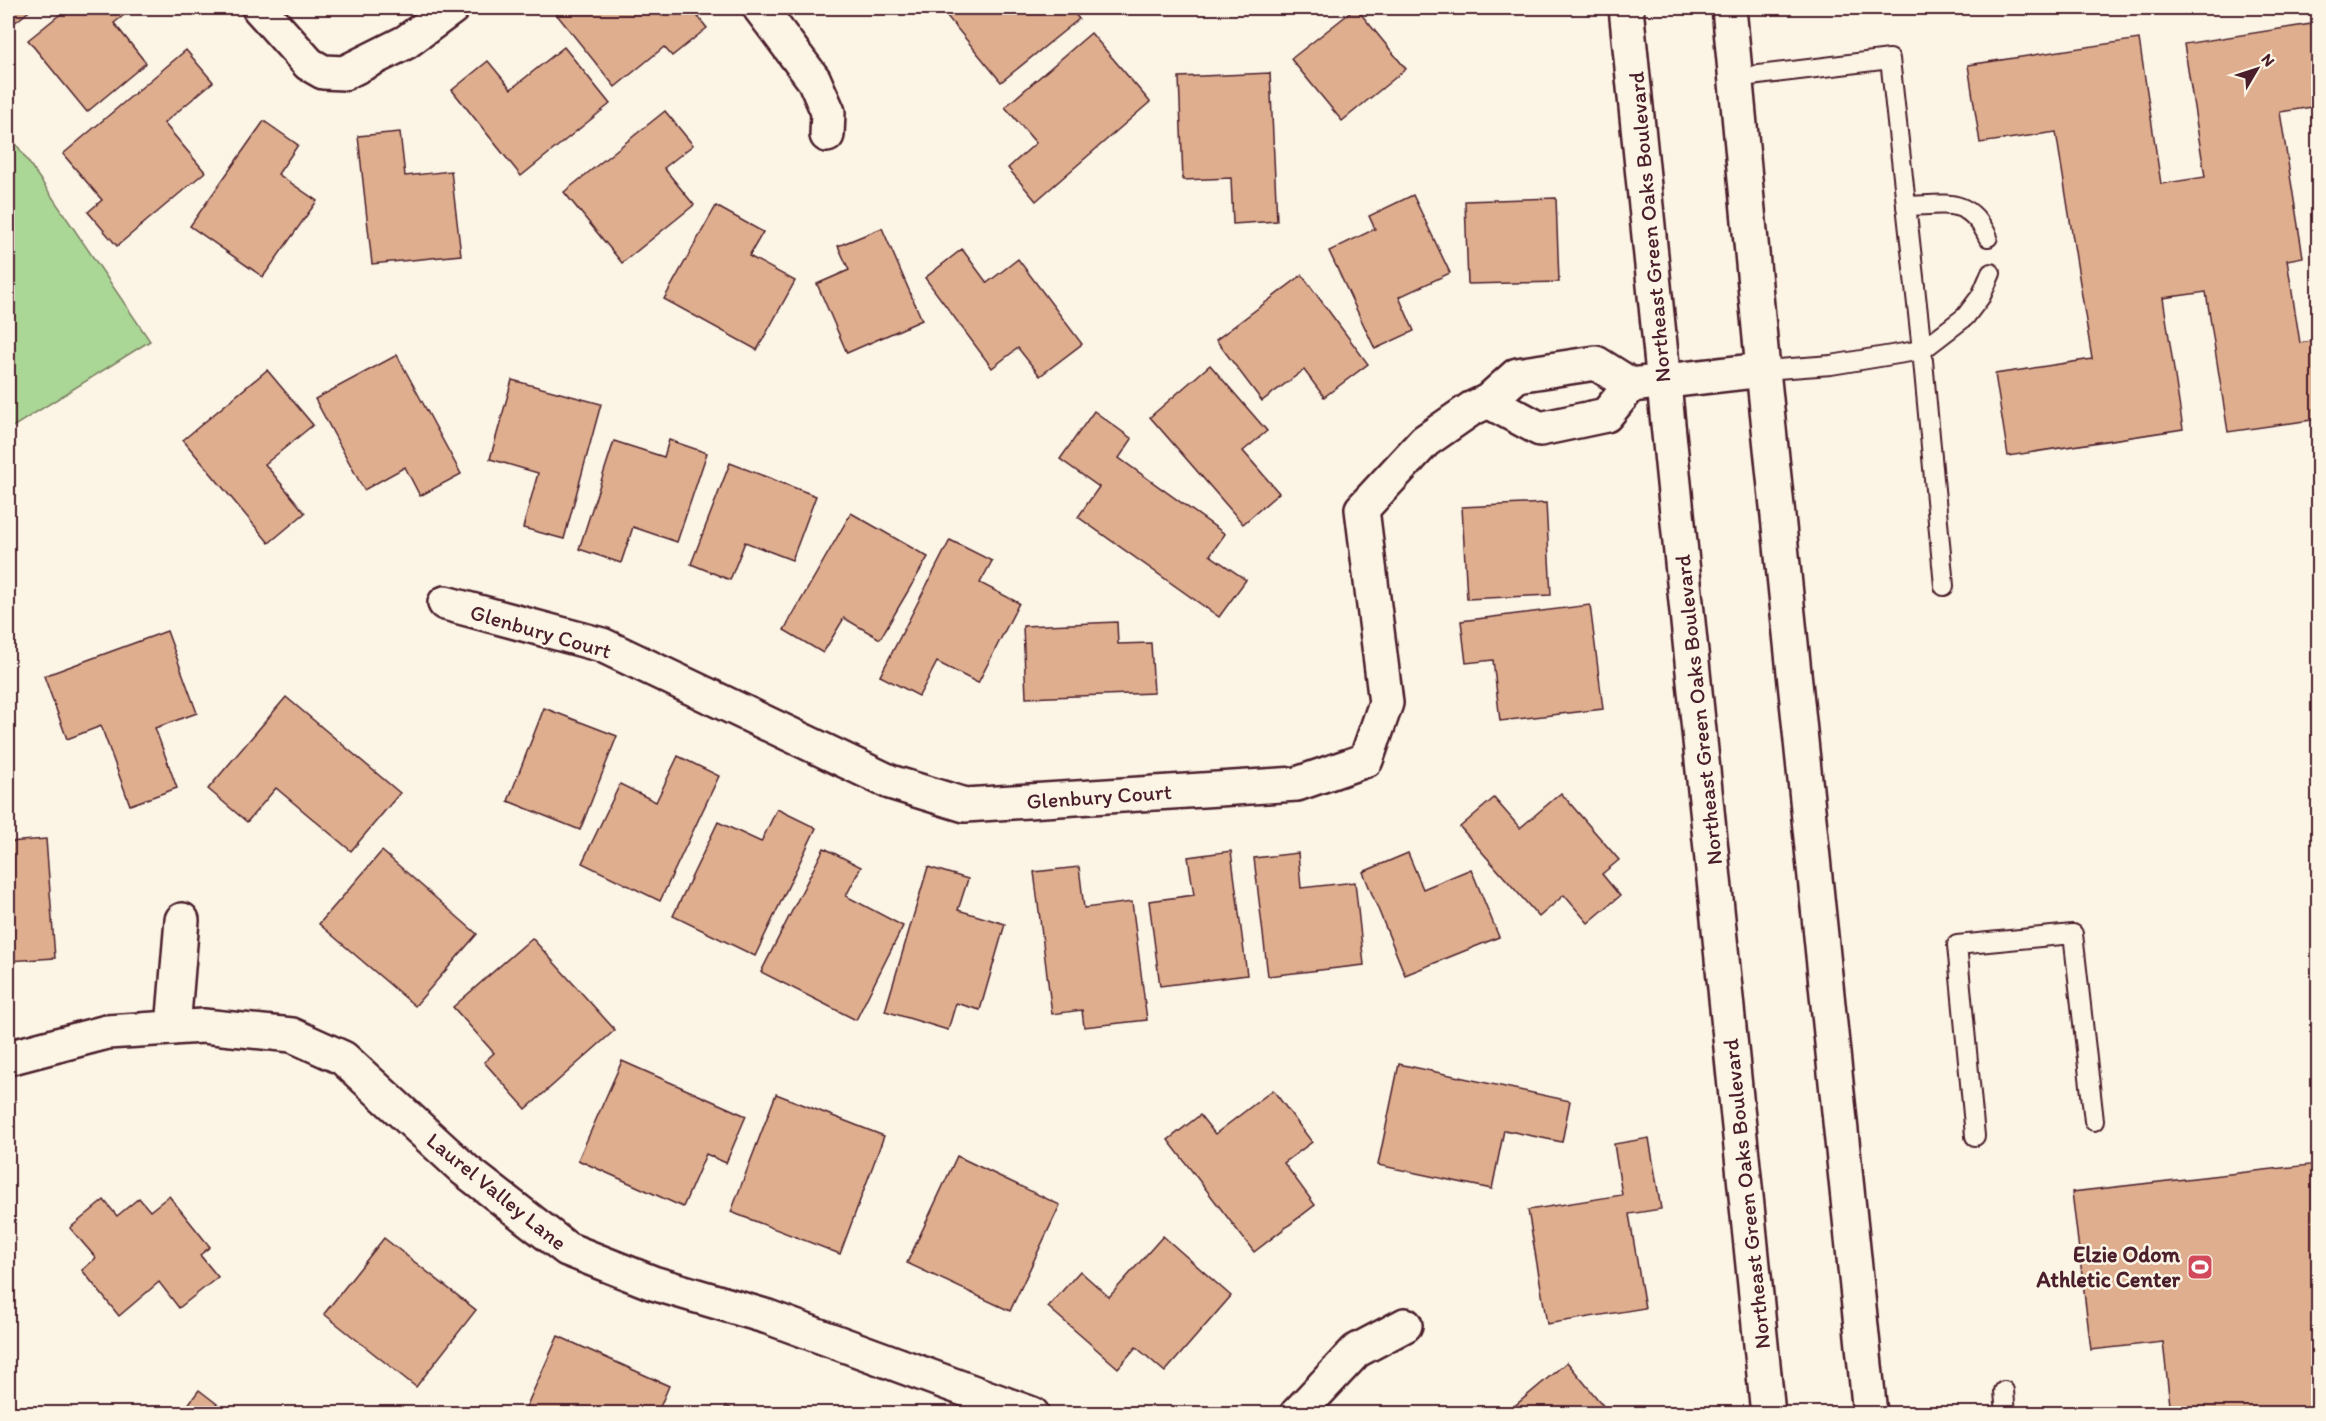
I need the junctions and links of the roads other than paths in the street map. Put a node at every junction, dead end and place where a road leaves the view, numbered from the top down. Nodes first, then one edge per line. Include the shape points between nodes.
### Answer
1 (259, 8) edge
2 (452, 8) edge
3 (760, 8) edge
4 (1626, 8) edge
5 (1729, 8) edge
6 (1734, 78) junction
7 (827, 135) dead end
8 (1906, 206) junction
9 (1988, 237) dead end
10 (1990, 273) dead end
11 (1922, 350) junction
12 (1763, 370) junction
13 (1664, 383) junction
14 (1631, 385) junction
15 (1488, 401) junction
16 (1944, 586) dead end
17 (445, 603) dead end
18 (182, 920) dead end
19 (173, 1028) junction
20 (8, 1058) edge
21 (2094, 1120) dead end
22 (1975, 1136) dead end
23 (1405, 1325) dead end
24 (2004, 1391) dead end
25 (1032, 1413) edge
26 (1298, 1413) edge
27 (1768, 1413) edge
28 (1870, 1413) edge
29 (2006, 1413) edge

1 - 2 street via 309,64 323,72 344,73 406,42
3 - 7 street via 814,80 828,112
4 - 13 street, Northeast Green Oaks Boulevard
5 - 6 street
6 - 8 lane via 1890,59
6 - 12 street
8 - 9 lane via 1964,206 1979,219
8 - 11 lane
10 - 11 lane via 1981,296 1965,317
11 - 12 lane
11 - 16 lane
12 - 13 street
12 - 28 street
13 - 14 street
13 - 27 street, Northeast Green Oaks Boulevard
14 - 15 street, Glenbury Court via 1596,363 1517,375
14 - 15 street via 1606,415 1540,429
15 - 17 street, Glenbury Court via 1425,441 1362,509 1386,703 1366,760 1297,784 965,805 890,782 602,645
18 - 19 street
19 - 20 street, Laurel Valley Lane via 107,1032
19 - 25 street, Laurel Valley Lane via 203,1026 292,1035 343,1058 465,1170 567,1249 653,1283 768,1317
21 - 22 lane via 2073,934 1957,945
23 - 26 street via 1356,1351
24 - 29 lane

